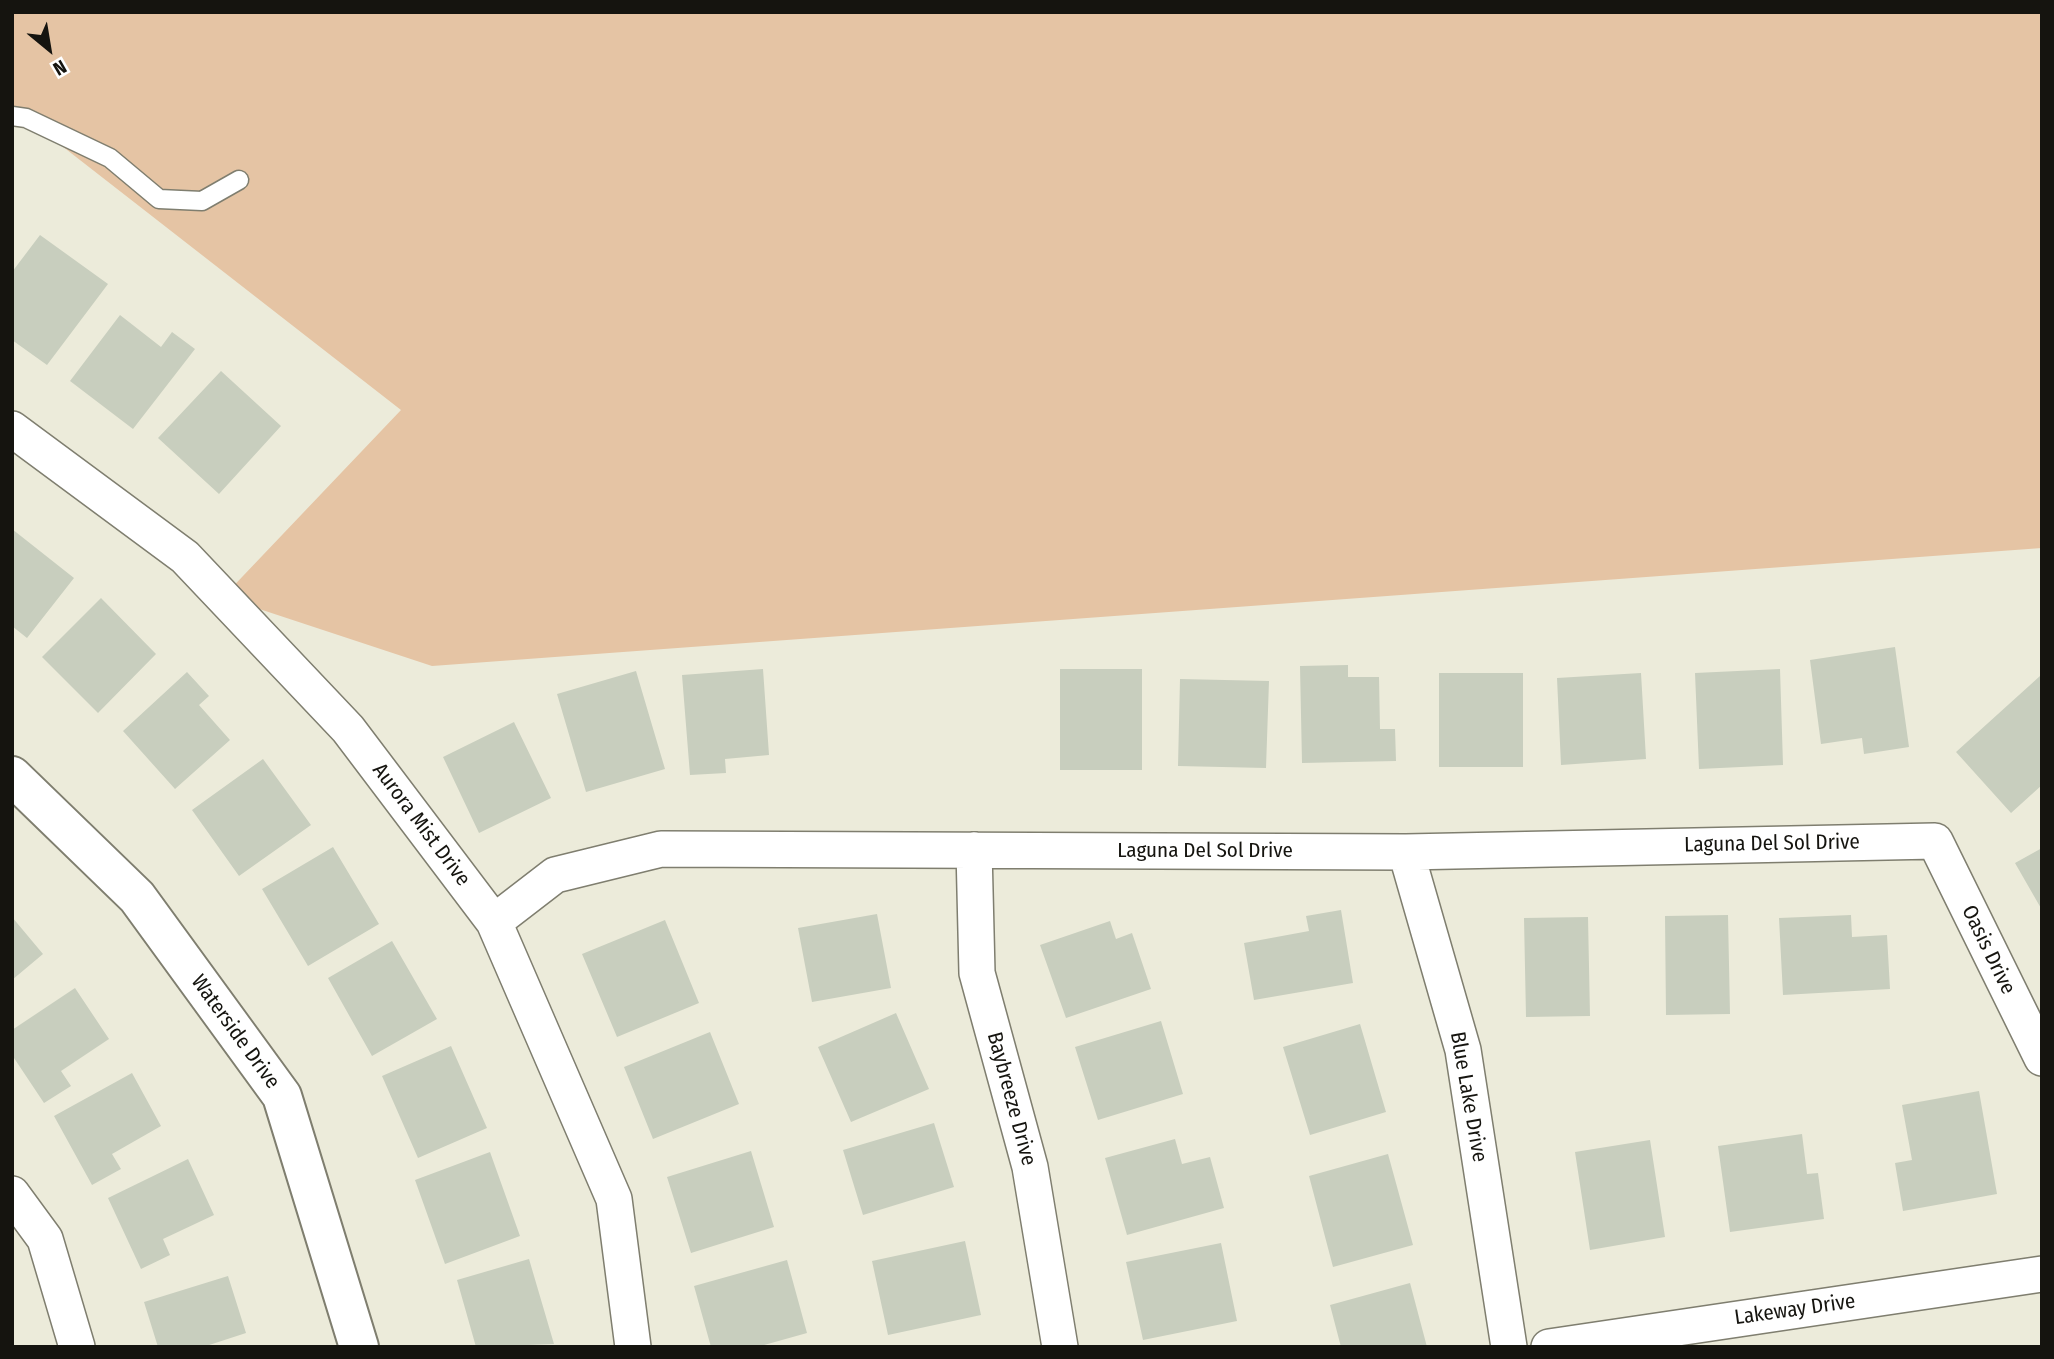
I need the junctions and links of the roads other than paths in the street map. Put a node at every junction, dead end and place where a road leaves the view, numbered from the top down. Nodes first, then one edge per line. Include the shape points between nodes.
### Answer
1 (12, 116) edge
2 (239, 180) dead end
3 (12, 429) edge
4 (12, 776) edge
5 (1935, 841) joint
6 (974, 850) junction
7 (1406, 852) junction
8 (494, 922) junction
9 (2042, 1058) edge
10 (12, 1194) edge
11 (2042, 1274) edge
12 (77, 1347) edge
13 (359, 1347) edge
14 (633, 1347) edge
15 (1059, 1347) edge
16 (1508, 1347) edge
17 (1549, 1347) edge

1 - 2 lane via 26,118 110,158 159,199 202,201
3 - 8 street, Aurora Mist Drive via 185,557 348,729
4 - 13 street, Waterside Drive via 137,897 282,1097
5 - 7 street, Laguna Del Sol Drive
5 - 9 street, Oasis Drive
6 - 7 street, Laguna Del Sol Drive
6 - 8 street, Laguna Del Sol Drive via 661,849 555,875
6 - 15 street, Baybreeze Drive via 977,973 1030,1167
7 - 16 street, Blue Lake Drive via 1462,1050
8 - 14 street, Aurora Mist Drive via 614,1199
10 - 12 street via 45,1239
11 - 17 street, Lakeway Drive

